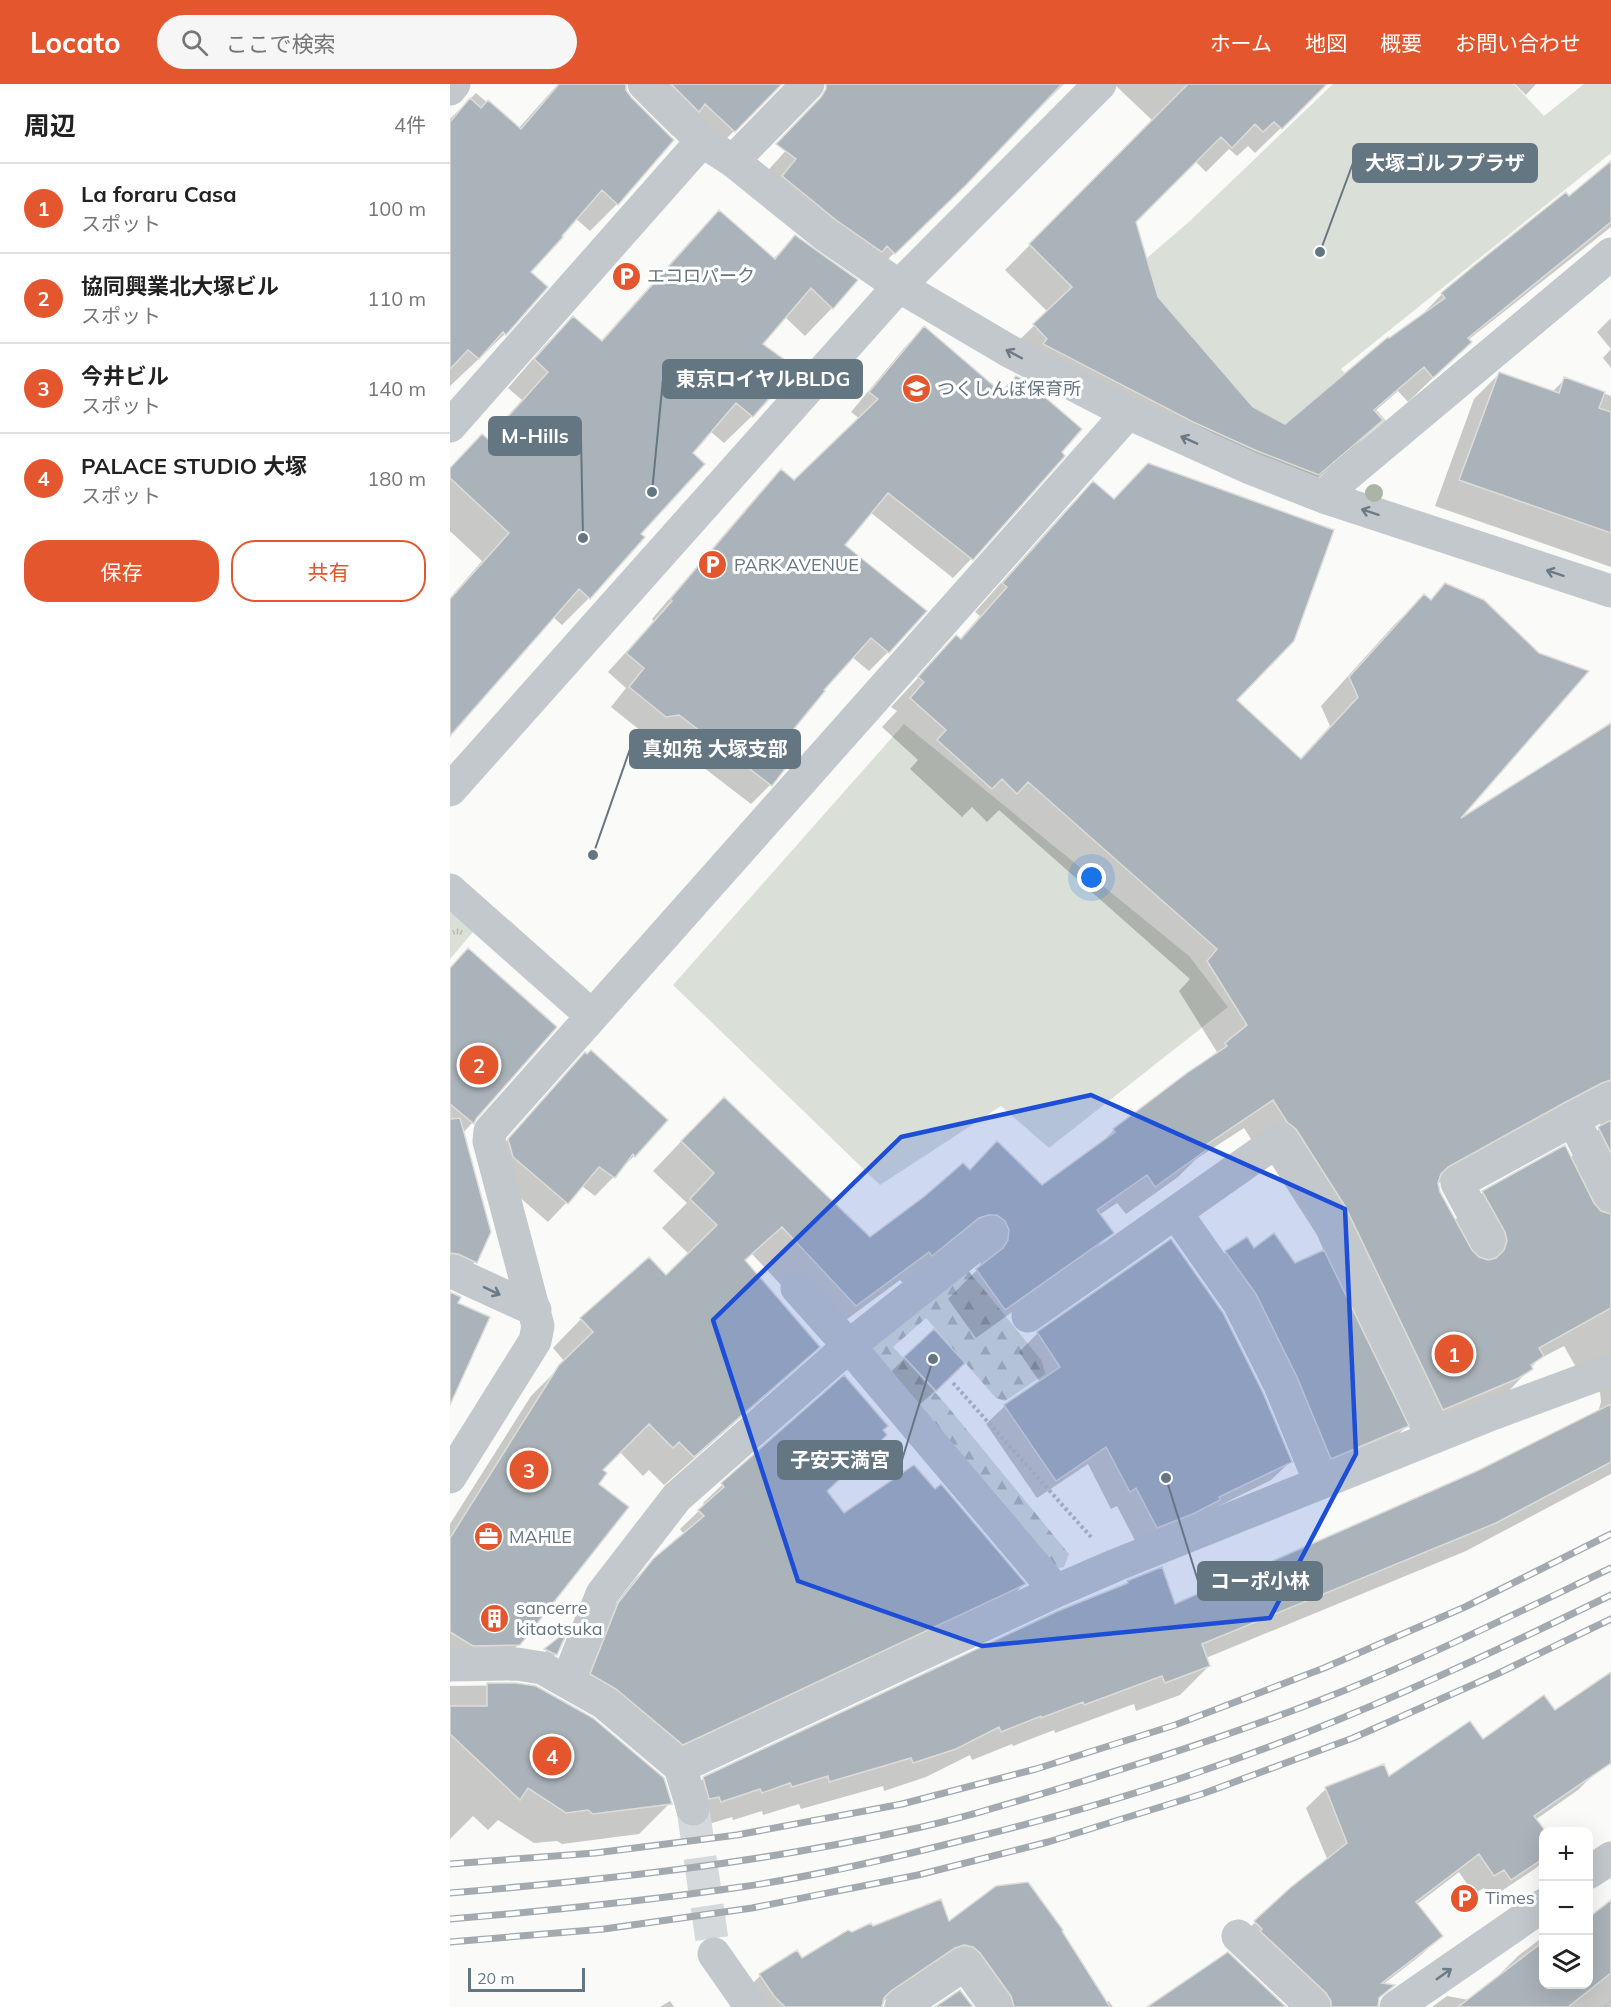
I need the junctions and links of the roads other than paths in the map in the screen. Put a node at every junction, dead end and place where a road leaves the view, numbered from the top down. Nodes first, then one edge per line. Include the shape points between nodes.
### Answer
1 (454, 84) edge
2 (644, 84) edge
3 (808, 84) edge
4 (1100, 84) edge
5 (450, 89) edge
6 (702, 141) junction
7 (733, 161) junction
8 (1611, 254) edge
9 (899, 286) junction
10 (1128, 413) junction
11 (450, 426) edge
12 (1324, 497) junction
13 (1611, 591) edge
14 (450, 790) edge
15 (450, 890) edge
16 (591, 1015) junction
17 (1611, 1099) edge
18 (1573, 1119) junction
19 (1611, 1195) edge
20 (1176, 1213) junction
21 (991, 1233) dead end
22 (1488, 1241) dead end
23 (450, 1271) edge
24 (797, 1288) dead end
25 (535, 1310) junction
26 (1028, 1316) dead end
27 (849, 1346) junction
28 (1611, 1370) edge
29 (1435, 1437) junction
30 (450, 1477) edge
31 (1320, 1482) junction
32 (1056, 1591) junction
33 (450, 1665) edge
34 (567, 1682) junction
35 (680, 1767) junction
36 (693, 1809) tunnel mouth
37 (1539, 1908) edge
38 (1238, 1936) dead end
39 (714, 1954) tunnel mouth
40 (751, 2007) edge
41 (901, 2007) edge
42 (996, 2007) edge
43 (1313, 2007) edge
44 (1396, 2007) edge

1 - 5 street
2 - 6 street
3 - 7 street
4 - 9 street
6 - 7 street
6 - 11 street
7 - 9 street via 825,235
8 - 12 street
10 -> 9 street via 1009,351
9 - 14 street
12 -> 10 street
10 - 16 street
13 -> 12 street
15 - 16 street
16 - 25 street via 490,1131 489,1141
17 - 18 street
18 - 19 street
18 - 22 street via 1457,1183
20 - 26 street
20 - 29 street via 1280,1139 1328,1214
20 - 31 street via 1239,1303 1280,1385
21 - 27 street
23 -> 25 street
24 - 27 street
25 - 30 street via 535,1341
27 - 32 street
27 - 34 street via 677,1497 602,1594
28 - 29 street
29 - 31 street
31 - 32 street
32 - 35 street
33 - 34 street via 517,1664 542,1668
34 - 35 street via 604,1703
35 - 36 street
44 -> 37 street
38 - 43 street
39 - 40 street
41 - 42 street via 965,1964

